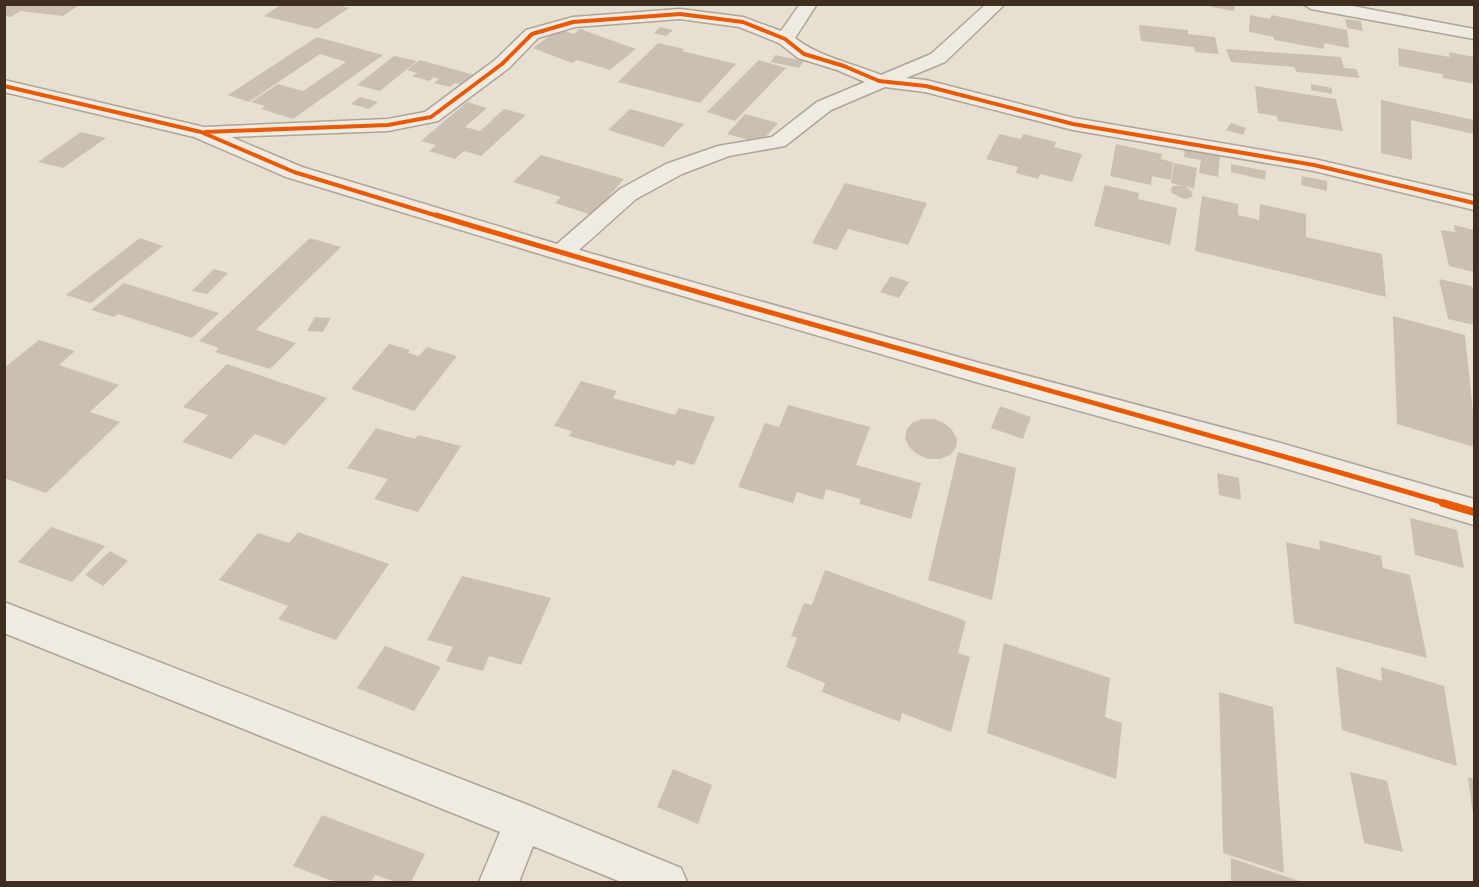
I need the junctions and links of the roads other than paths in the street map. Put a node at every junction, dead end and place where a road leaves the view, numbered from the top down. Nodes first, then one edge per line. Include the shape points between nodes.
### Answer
1 (809, 4) edge
2 (997, 4) edge
3 (1311, 4) edge
4 (1474, 34) edge
5 (785, 39) junction
6 (879, 81) junction
7 (7, 89) edge
8 (201, 132) junction
9 (1474, 203) edge
10 (561, 253) junction
11 (1474, 512) edge
12 (4, 617) edge
13 (523, 822) junction
14 (499, 882) edge
15 (667, 882) edge

1 - 5 street
2 - 6 street via 938,58
3 - 4 street
5 - 6 street via 804,54
5 - 8 street via 743,22 680,14 573,22 531,34 502,64 430,117 388,124
6 - 9 street via 926,86 1073,124 1314,165
6 - 10 street via 824,106 778,142 725,150 674,169 637,189
7 - 8 street
8 - 10 street via 294,172
10 - 11 street
12 - 13 street
13 - 14 street
13 - 15 street

